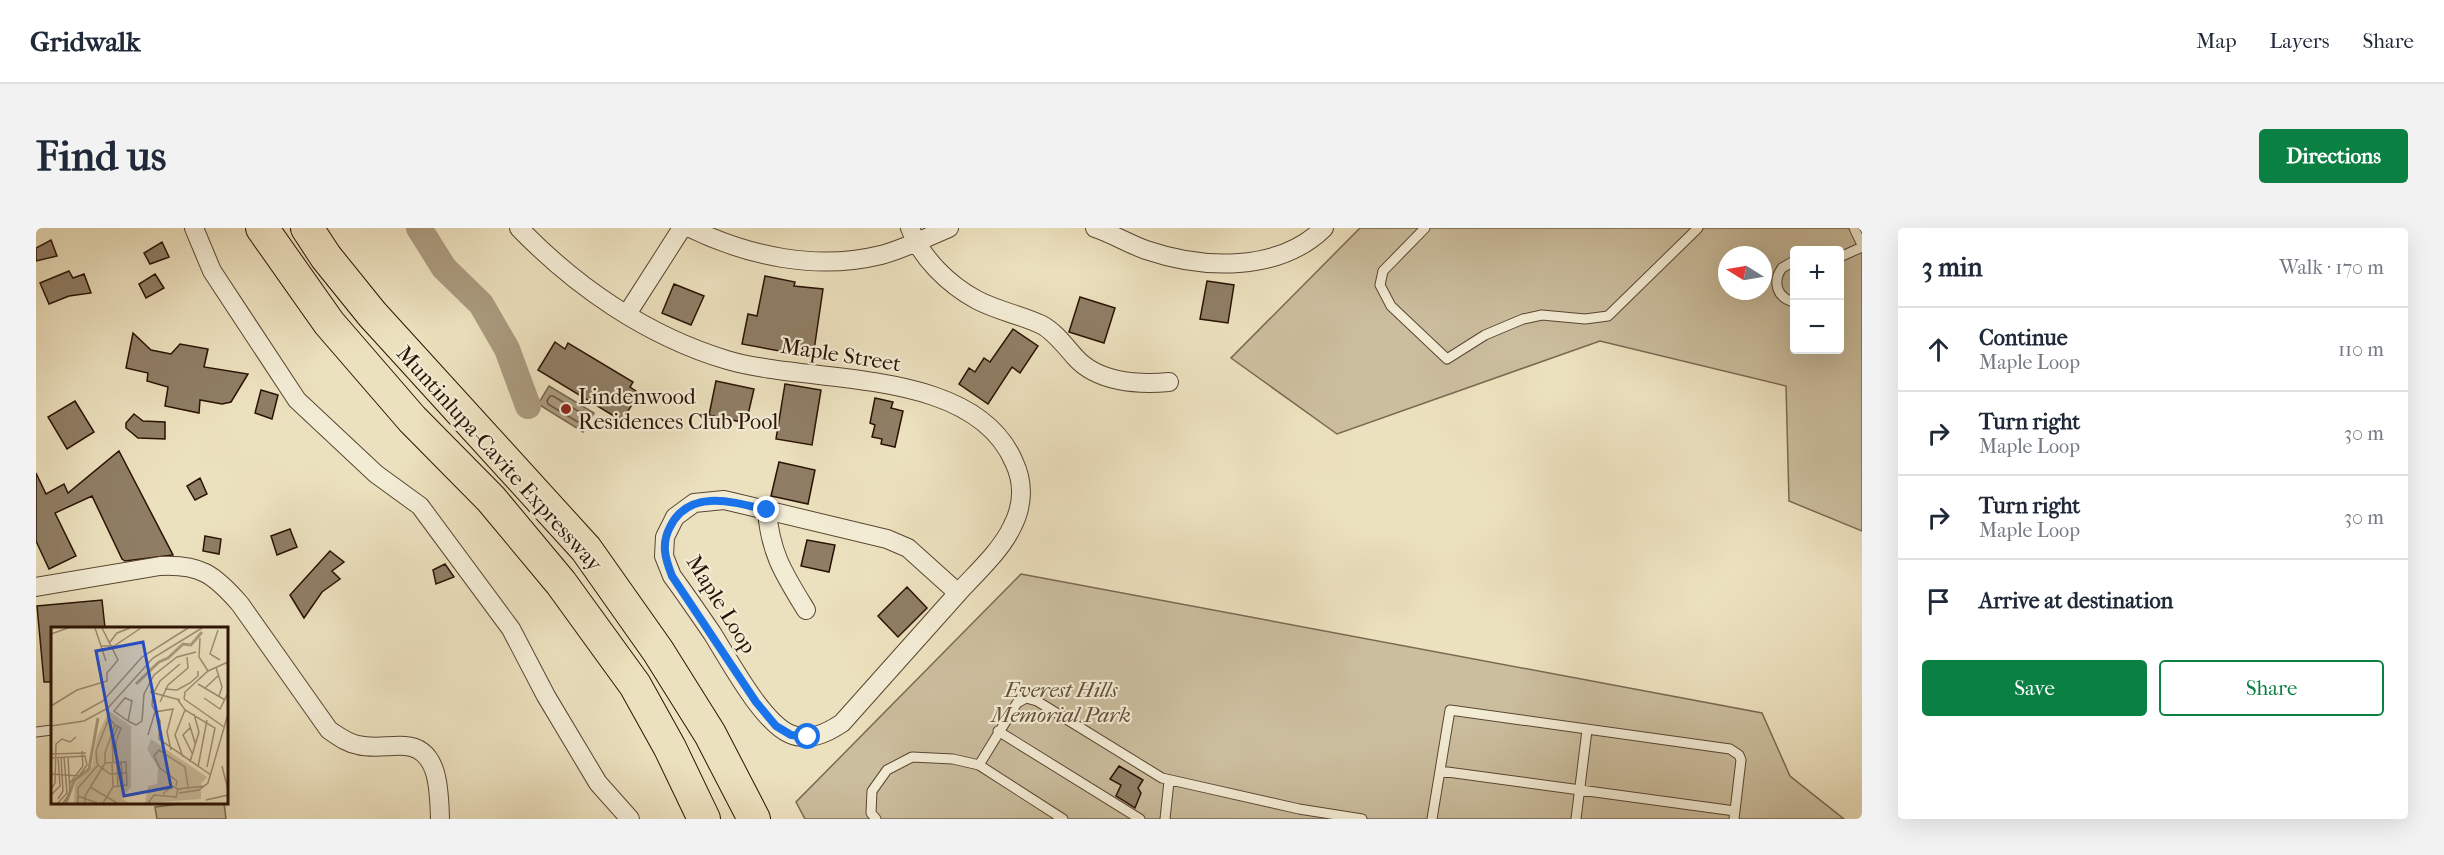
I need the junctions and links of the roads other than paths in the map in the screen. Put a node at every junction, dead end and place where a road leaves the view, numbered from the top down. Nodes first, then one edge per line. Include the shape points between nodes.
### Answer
1 (194, 228) edge
2 (262, 228) edge
3 (307, 228) edge
4 (519, 228) edge
5 (682, 228) edge
6 (690, 228) edge
7 (949, 228) edge
8 (1095, 228) edge
9 (1324, 228) edge
10 (1425, 228) edge
11 (1698, 228) edge
12 (1854, 228) edge
13 (912, 235) edge
14 (1862, 246) edge
15 (1844, 255) edge
16 (1790, 263) edge
17 (1790, 300) edge
18 (627, 314) junction
19 (1169, 382) dead end
20 (767, 510) junction
21 (36, 587) edge
22 (958, 593) junction
23 (806, 610) dead end
24 (51, 730) edge
25 (1587, 730) junction
26 (998, 731) junction
27 (36, 732) edge
28 (979, 765) junction
29 (1440, 771) junction
30 (1169, 781) junction
31 (1579, 790) junction
32 (1298, 814) edge
33 (1735, 815) edge
34 (440, 819) edge
35 (630, 819) edge
36 (704, 819) edge
37 (754, 819) edge
38 (876, 819) edge
39 (1063, 819) edge
40 (1140, 819) edge
41 (1165, 819) edge
42 (1362, 819) edge
43 (1432, 819) edge
44 (1576, 819) edge

1 - 35 street via 212,271 297,400 376,474 420,506 511,629 598,783
2 - 36 highway, Muntinlupa-Cavite Expressway via 329,323 561,583 635,685
3 - 37 highway, Muntinlupa-Cavite Expressway via 372,314 586,549 658,651 710,734
4 - 18 street, Maple Street via 550,260
5 - 18 street
6 - 13 street via 753,253 792,260 854,260 882,255
7 - 13 street
8 - 9 street via 1167,255 1200,262 1242,264 1294,248
10 - 11 lane via 1383,271 1380,285 1391,306 1447,359 1485,335 1522,319 1542,315 1585,319 1608,316
12 - 14 lane
13 - 19 street via 947,280 977,300 1044,326 1093,371 1147,384
14 - 15 lane
16 - 17 lane via 1782,268 1776,280 1780,294
18 - 22 street, Maple Street via 687,345 728,360 918,391 969,411 994,430 1019,471 1019,511 1000,545
20 - 22 street, Maple Loop via 887,539 908,549
20 - 22 street, Maple Loop via 724,500 694,502 675,517 665,537 664,556 672,576 756,702 776,726 791,735 825,734 842,723
20 - 23 street via 774,553
21 - 34 street via 159,566 201,570 225,586 240,604 329,730 359,746 408,746 429,757 435,771
24 - 27 lane
25 - 29 lane via 1450,710
25 - 31 lane
25 - 33 lane via 1735,751 1741,760
26 - 28 lane
26 - 30 lane via 1017,703 1032,699
26 - 40 lane
28 - 38 lane via 912,757 887,770 872,791 872,813
28 - 39 lane
29 - 31 lane
29 - 43 lane
30 - 32 lane
30 - 41 lane
31 - 33 lane
31 - 44 lane
32 - 42 lane

